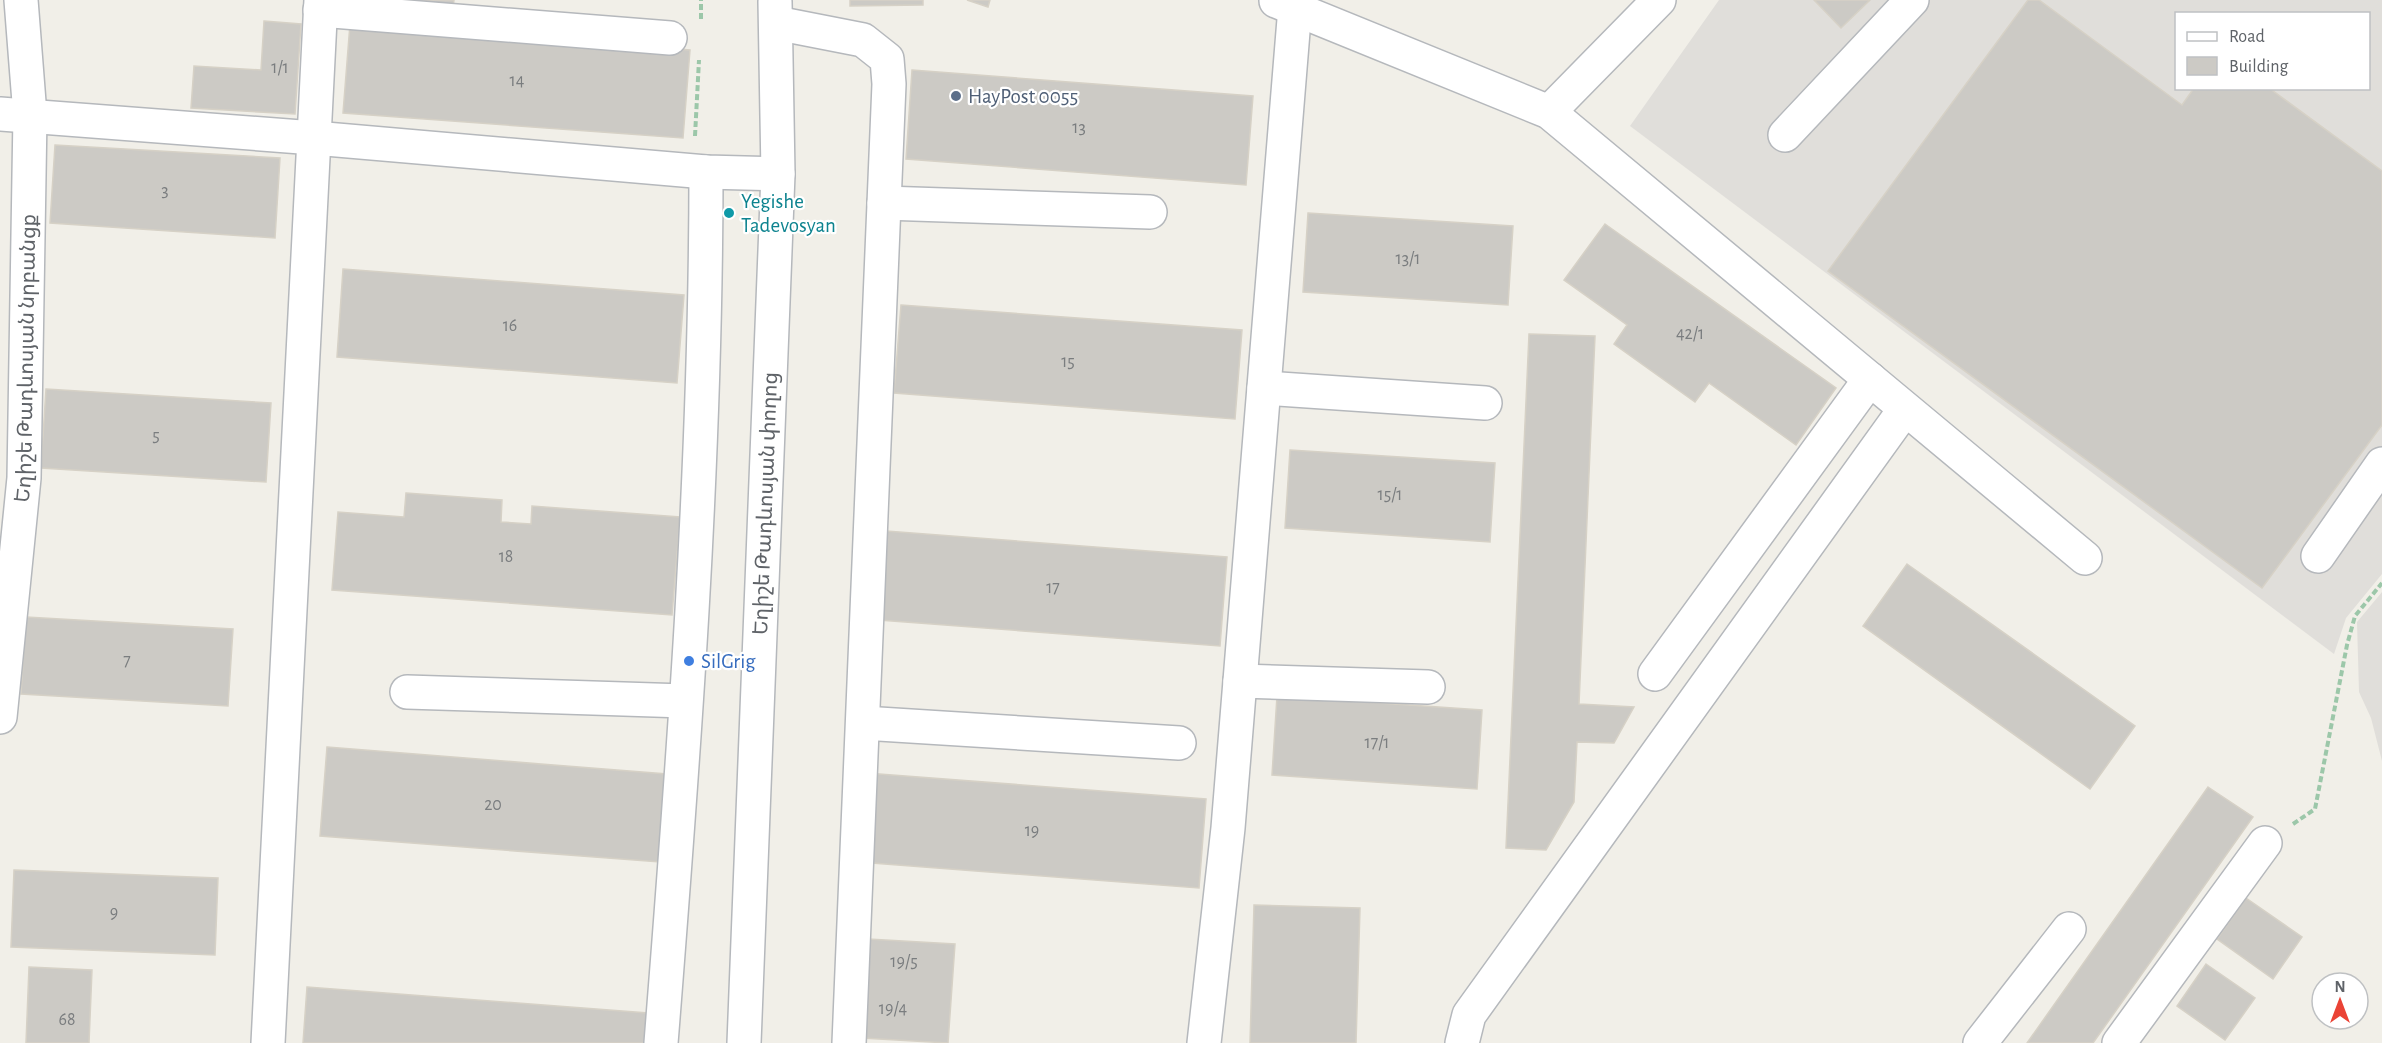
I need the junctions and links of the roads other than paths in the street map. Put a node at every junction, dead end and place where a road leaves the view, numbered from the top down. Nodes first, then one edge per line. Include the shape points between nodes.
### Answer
1 (21, 0) edge
2 (1659, 0) edge
3 (1912, 0) edge
4 (1285, 4) edge
5 (320, 5) edge
6 (776, 11) edge
7 (690, 40) road end
8 (1550, 112) junction
9 (15, 114) edge
10 (1785, 135) dead end
11 (314, 138) junction
12 (700, 171) junction
13 (778, 174) junction
14 (884, 203) junction
15 (1150, 212) dead end
16 (1870, 379) junction
17 (1264, 388) junction
18 (1485, 403) dead end
19 (1905, 409) junction
20 (2382, 464) edge
21 (2318, 556) dead end
22 (2085, 558) dead end
23 (1655, 674) dead end
24 (1240, 681) junction
25 (1428, 687) dead end
26 (408, 692) dead end
27 (685, 701) junction
28 (0, 717) edge
29 (863, 723) junction
30 (1179, 743) dead end
31 (2265, 843) road end
32 (2069, 928) dead end
33 (268, 1043) edge
34 (661, 1043) edge
35 (744, 1043) edge
36 (849, 1043) edge
37 (1204, 1043) edge
38 (1462, 1043) edge
39 (1980, 1043) edge
40 (2119, 1043) edge

1 - 9 street, Եղիշե Թադևոսյան նրբանցք
2 - 8 street
3 - 10 street
4 - 8 street
4 - 17 street
5 - 7 street
5 - 11 street
6 - 13 street, Եղիշե Թադևոսյան փողոց
6 - 14 street via 863,40 887,59
8 - 16 street
9 - 11 street
9 - 28 street, Եղիշե Թադևոսյան նրբանցք via 24,478
11 - 12 street
11 - 33 street
12 - 13 street
12 - 27 street via 706,315
13 - 35 street, Եղիշե Թադևոսյան փողոց
14 - 15 street
14 - 29 street
16 - 19 street
16 - 23 street
17 - 18 street
17 - 24 street
19 - 22 street
19 - 38 street via 1469,1015
20 - 21 street
24 - 25 street
24 - 37 street
26 - 27 street
27 - 34 street
29 - 30 street
29 - 36 street
31 - 40 street
32 - 39 street

